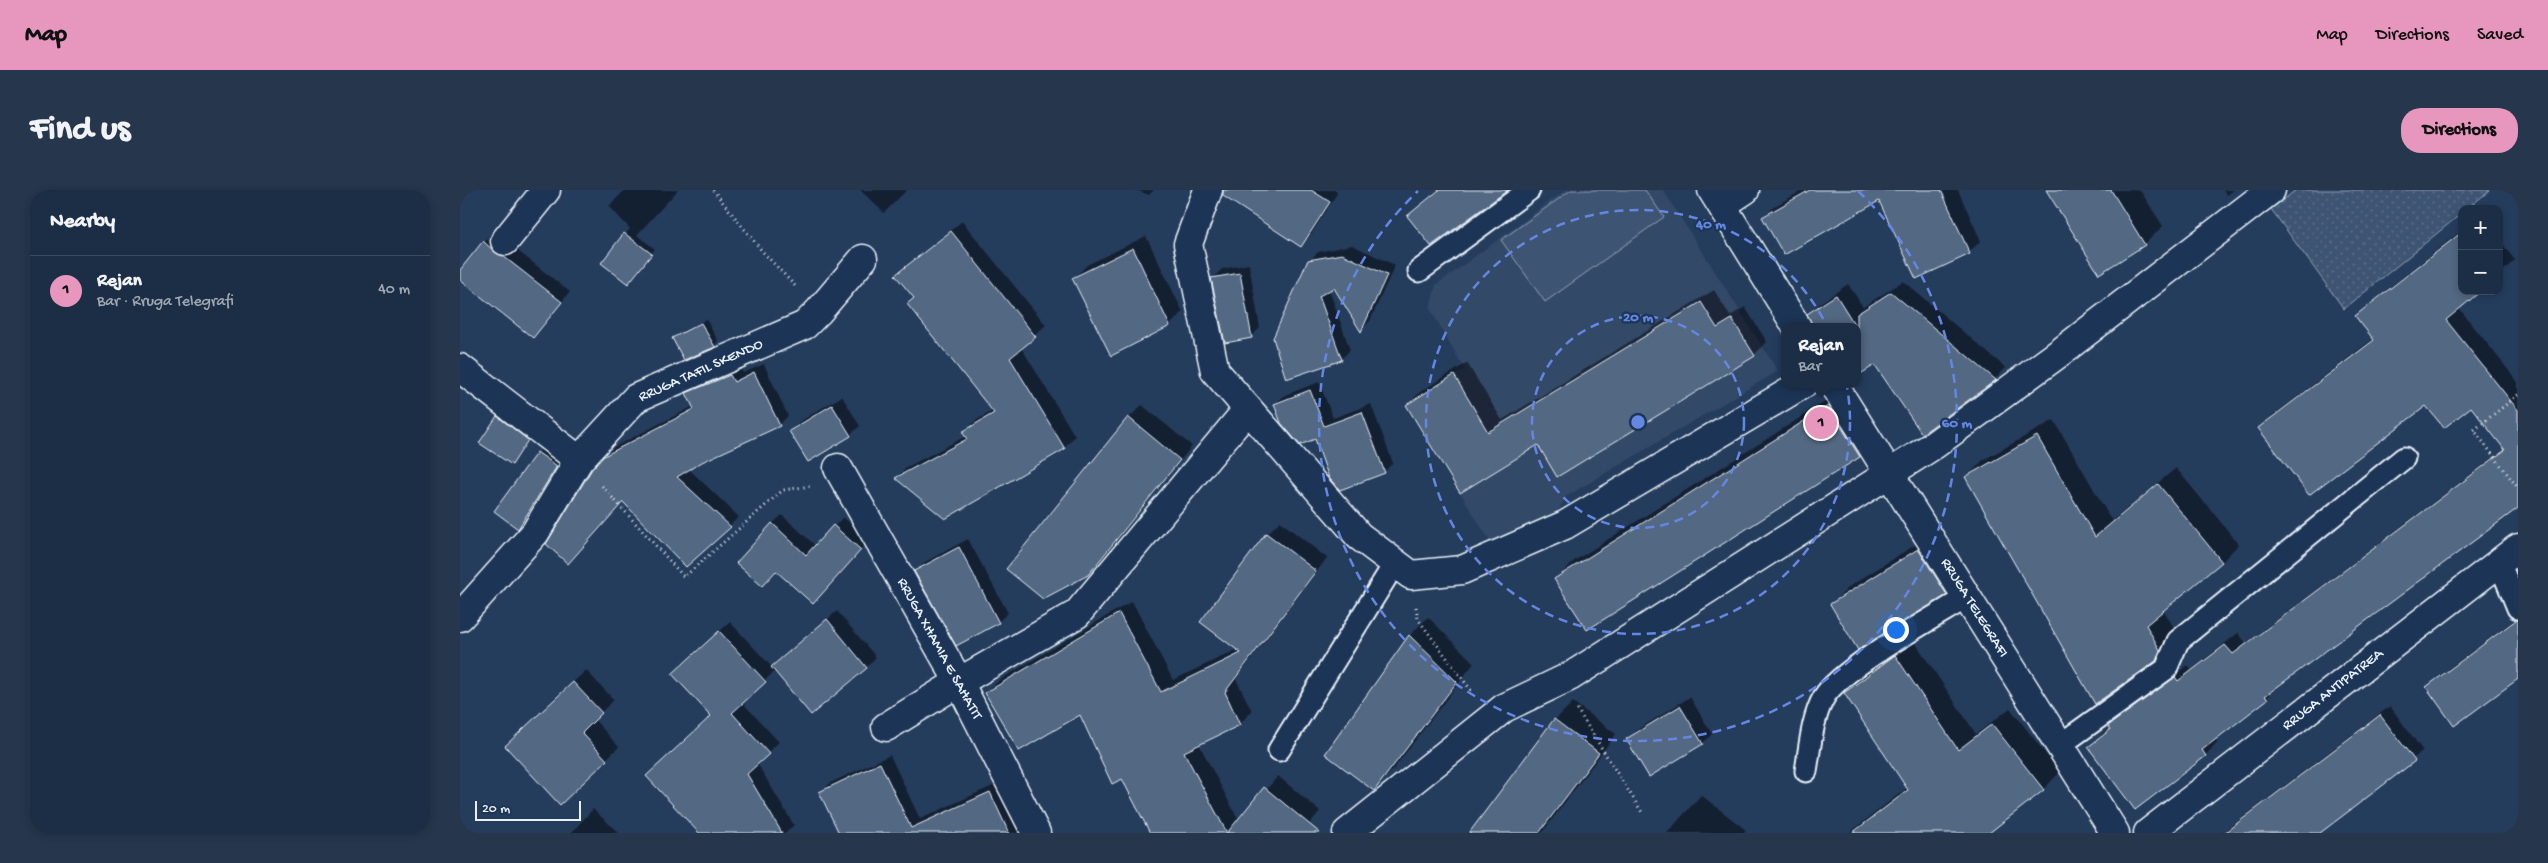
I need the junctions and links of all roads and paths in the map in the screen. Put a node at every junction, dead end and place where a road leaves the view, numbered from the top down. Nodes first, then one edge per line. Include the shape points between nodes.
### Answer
1 (546, 190) edge
2 (713, 190) edge
3 (1208, 190) edge
4 (1529, 190) edge
5 (1745, 190) edge
6 (2271, 190) edge
7 (1717, 198) edge
8 (505, 241) dead end
9 (863, 259) dead end
10 (1420, 271) dead end
11 (819, 311) junction
12 (1795, 323) edge
13 (460, 368) edge
14 (1796, 388) edge
15 (1836, 388) edge
16 (2518, 394) edge
17 (1248, 409) junction
18 (2404, 458) dead end
19 (579, 460) junction
20 (1891, 474) junction
21 (842, 475) joint
22 (2518, 488) edge
23 (2508, 555) edge
24 (1403, 569) junction
25 (1967, 597) junction
26 (464, 605) edge
27 (2518, 608) edge
28 (1560, 681) junction
29 (959, 682) junction
30 (1492, 718) junction
31 (886, 728) dead end
32 (2060, 745) junction
33 (1279, 750) dead end
34 (1806, 771) dead end
35 (1643, 814) dead end
36 (1036, 833) edge
37 (1347, 833) edge
38 (2115, 833) edge
39 (2148, 833) edge

1 - 8 street
2 - 11 path via 762,251
3 - 17 street via 1188,244 1215,371
4 - 10 lane
5 - 7 street
6 - 20 street via 2058,354
7 - 12 street
9 - 11 street, RRUGA TAFIL SKENDO
11 - 19 street, RRUGA TAFIL SKENDO via 805,325 636,398
13 - 19 street
14 - 24 street via 1565,525 1462,570
15 - 20 street, RRUGA TELEGRAFI
16 - 22 path via 2474,430
17 - 24 street via 1359,536
17 - 29 street via 1077,614
18 - 32 lane via 2178,641 2166,668
19 - 21 path via 684,578 784,490
19 - 26 street, RRUGA TAFIL SKENDO via 535,533
20 - 25 street, RRUGA TELEGRAFI
20 - 28 street
21 - 29 street, RRUGA XHAMIA E SAHATIT
23 - 27 lane
23 - 39 street, RRUGA ANTIPATREA
24 - 30 path via 1418,619
24 - 33 lane
25 - 32 street, RRUGA TELEGRAFI
25 - 34 lane via 1848,672 1824,696 1813,730
28 - 30 street via 1504,708
28 - 35 path
29 - 31 street
29 - 36 street, RRUGA XHAMIA E SAHATIT
30 - 37 street
32 - 38 street, RRUGA TELEGRAFI

